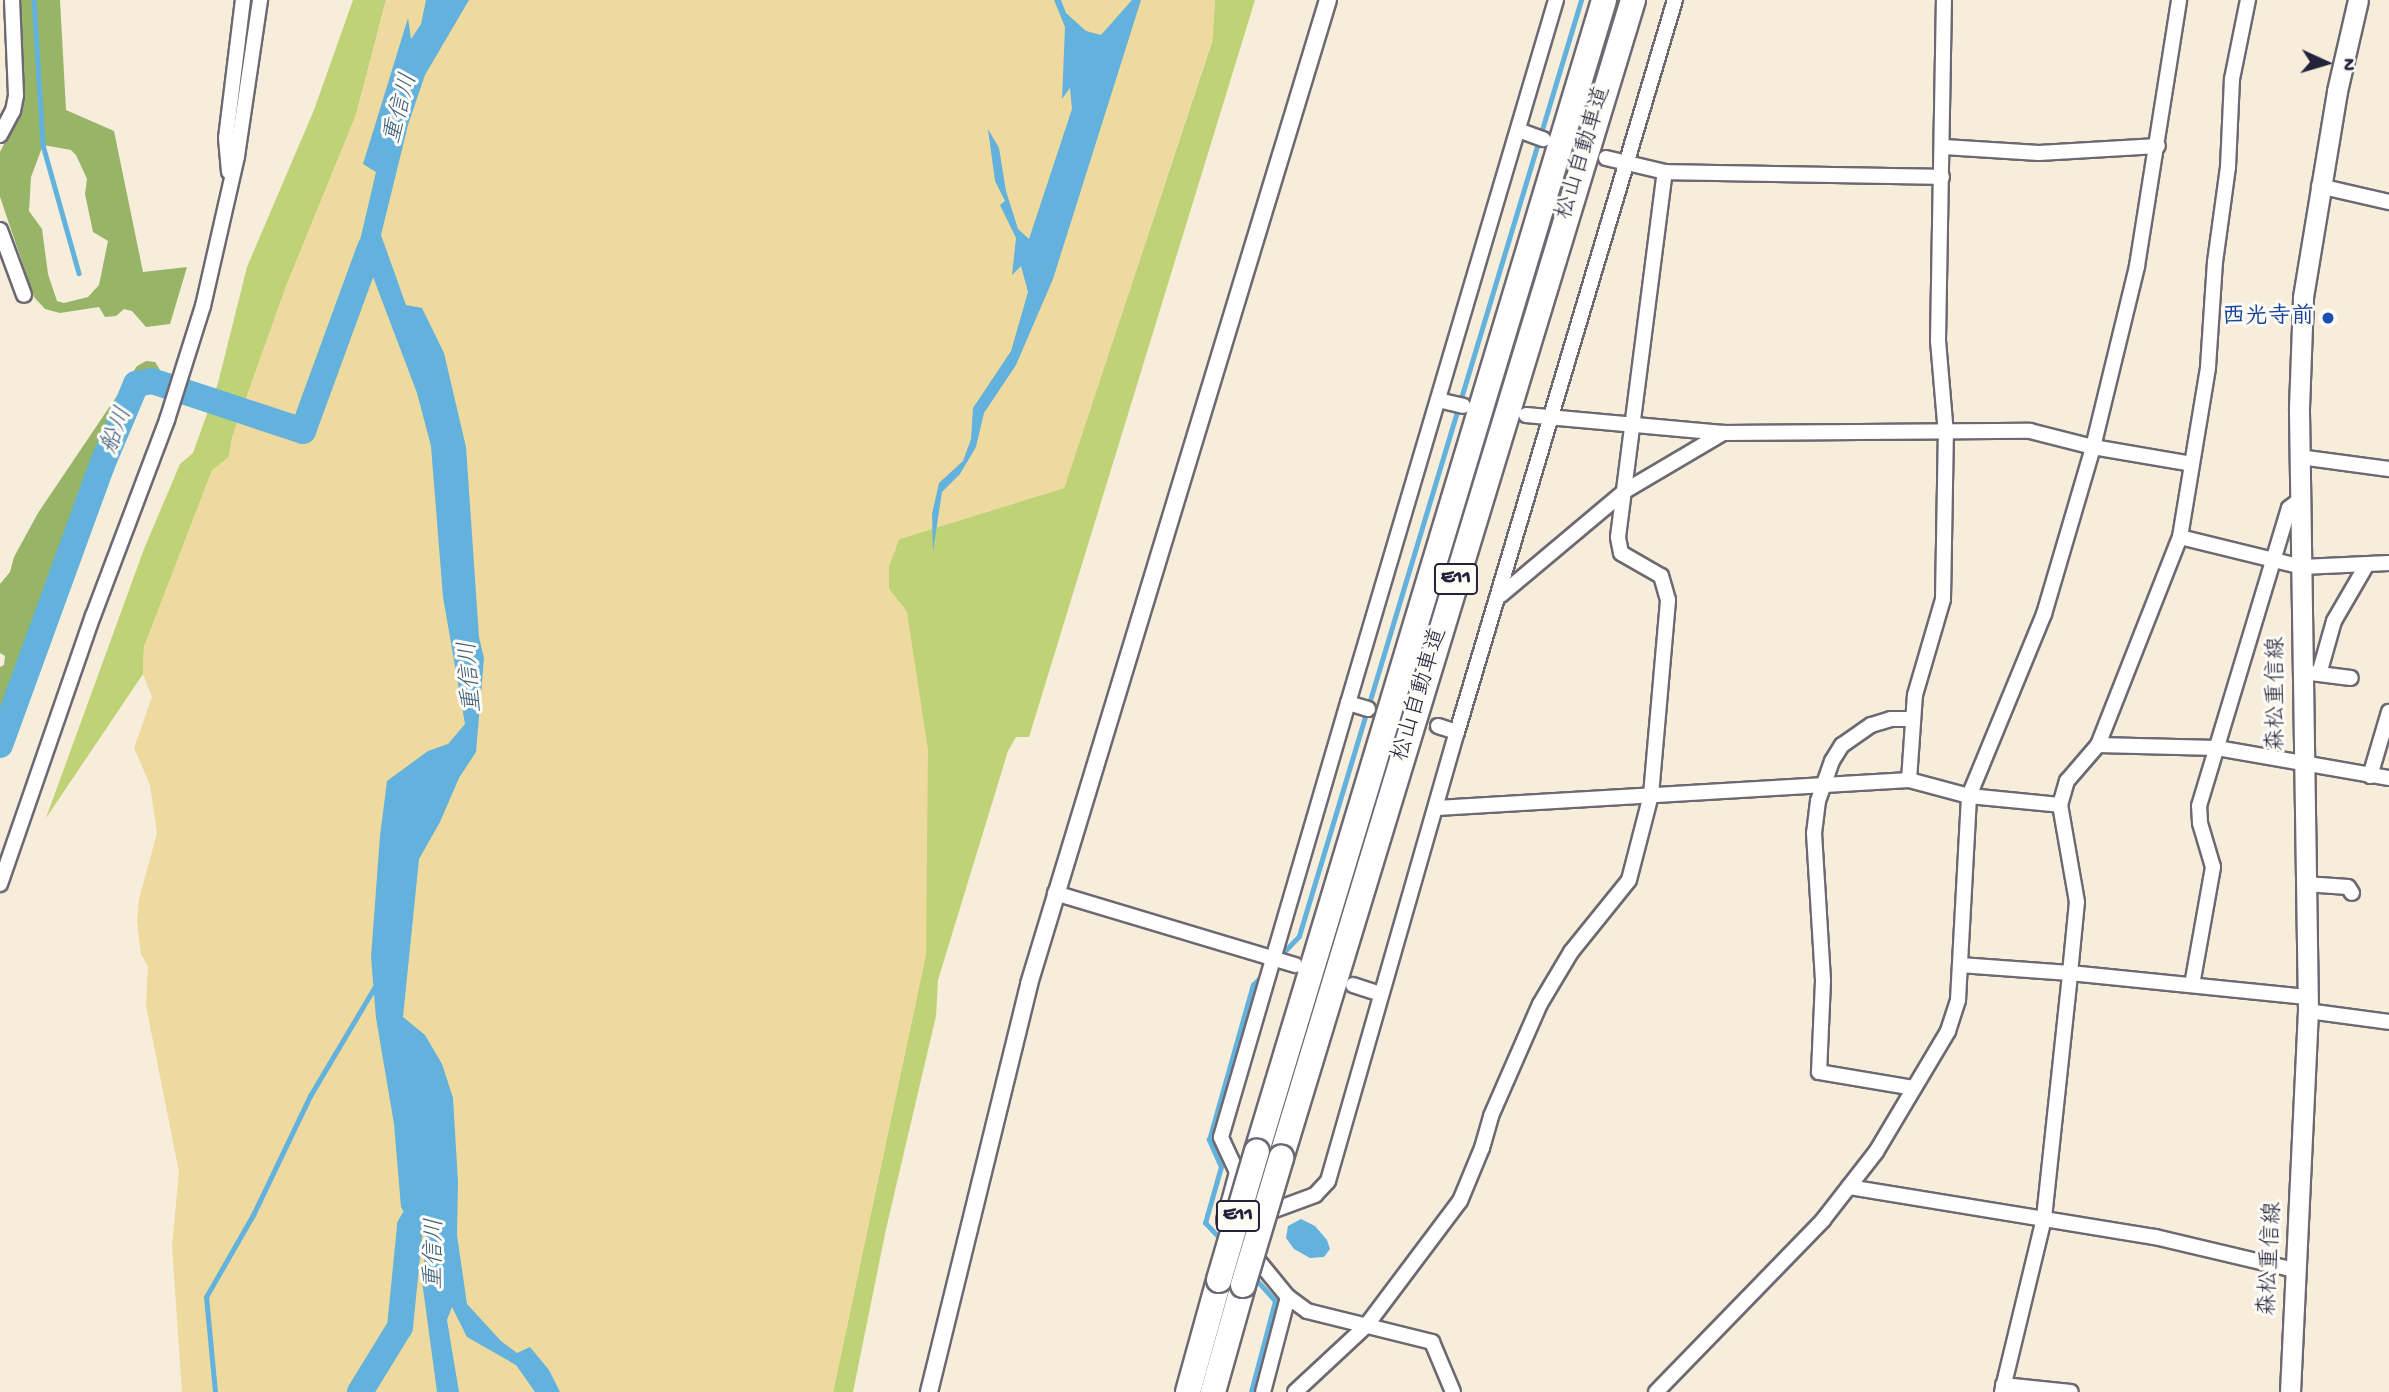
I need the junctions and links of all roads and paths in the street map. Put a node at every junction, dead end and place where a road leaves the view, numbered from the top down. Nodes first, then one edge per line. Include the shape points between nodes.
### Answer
1 (12, 0) edge
2 (243, 0) edge
3 (260, 0) edge
4 (1328, 0) edge
5 (1556, 0) edge
6 (1604, 0) edge
7 (1633, 0) edge
8 (1675, 0) edge
9 (1944, 0) edge
10 (2179, 0) edge
11 (2248, 0) edge
12 (2358, 0) edge
13 (1518, 130) junction
14 (0, 135) edge
15 (1543, 139) dead end
16 (2158, 146) junction
17 (1944, 147) junction
18 (1606, 158) dead end
19 (1627, 163) junction
20 (1665, 172) junction
21 (1942, 177) junction
22 (2319, 187) junction
23 (231, 189) junction
24 (2389, 202) edge
25 (0, 230) edge
26 (24, 295) dead end
27 (1438, 400) junction
28 (1463, 406) dead end
29 (1526, 415) dead end
30 (1552, 416) junction
31 (1633, 424) junction
32 (1723, 433) junction
33 (1946, 434) junction
34 (2094, 447) junction
35 (2300, 457) junction
36 (2192, 464) junction
37 (2389, 469) edge
38 (1625, 491) junction
39 (2301, 499) junction
40 (2180, 537) junction
41 (2388, 559) edge
42 (2274, 560) junction
43 (2367, 565) junction
44 (2302, 567) junction
45 (1500, 596) junction
46 (2311, 673) junction
47 (2351, 678) dead end
48 (1348, 703) junction
49 (1368, 709) tunnel mouth
50 (2389, 712) edge
51 (1912, 719) junction
52 (1438, 726) tunnel mouth
53 (1457, 732) junction
54 (2098, 745) junction
55 (2217, 748) junction
56 (2303, 762) junction
57 (2370, 776) junction
58 (2389, 778) edge
59 (1909, 780) junction
60 (1824, 785) junction
61 (1651, 795) junction
62 (1969, 796) junction
63 (2060, 805) junction
64 (1437, 808) junction
65 (0, 884) edge
66 (2305, 884) junction
67 (1055, 893) junction
68 (2351, 893) dead end
69 (1272, 957) junction
70 (1295, 965) dead end
71 (1960, 965) junction
72 (2070, 973) junction
73 (1353, 985) dead end
74 (2192, 985) junction
75 (1381, 994) junction
76 (2308, 1004) junction
77 (2389, 1022) edge
78 (1914, 1088) junction
79 (1269, 1155) junction
80 (1849, 1187) junction
81 (2044, 1218) junction
82 (1239, 1238) junction
83 (2295, 1270) junction
84 (1231, 1283) junction
85 (1287, 1297) junction
86 (1366, 1326) junction
87 (2002, 1389) edge
88 (929, 1392) edge
89 (1188, 1392) edge
90 (1213, 1392) edge
91 (1264, 1392) edge
92 (1296, 1392) edge
93 (1452, 1392) edge
94 (1656, 1392) edge
95 (2071, 1392) edge
96 (2290, 1392) edge

1 - 14 street via 16,95
2 - 23 street via 226,138
3 - 23 street
4 - 67 street
5 - 13 street
6 - 79 highway, 松山自動車道 / E11
7 - 79 highway, 松山自動車道 / E11
8 - 19 street
9 - 17 street
10 - 16 street
11 - 36 street via 2232,79 2208,367
12 - 22 main road, 森松重信線
13 - 15 street
13 - 27 street
16 - 17 street via 2039,153
16 - 34 street via 2137,265
17 - 21 street
18 - 19 street
19 - 20 street
19 - 30 street
20 - 21 street
20 - 31 street
21 - 33 street via 1938,340
22 - 24 street
22 - 35 main road, 森松重信線 via 2303,297
23 - 65 street via 203,306 167,420
25 - 26 street
27 - 28 street
27 - 48 street
29 - 30 street
30 - 31 street
30 - 45 street
31 - 32 street
31 - 38 street
32 - 33 street
32 - 38 street
33 - 34 street via 2030,431
33 - 51 street via 1943,599 1914,695
34 - 36 street
34 - 62 street via 2044,614
35 - 37 street
35 - 39 main road, 森松重信線
36 - 40 street
38 - 45 street
38 - 61 street via 1618,537 1621,553 1661,576 1668,600
39 - 42 street via 2289,508
39 - 44 main road, 森松重信線
40 - 42 street
40 - 54 street
41 - 43 street
42 - 44 street
42 - 55 street
43 - 44 street
43 - 46 street via 2334,621
44 - 46 main road, 森松重信線
45 - 53 street
46 - 47 street
46 - 56 main road, 森松重信線
48 - 49 street
48 - 69 street
50 - 57 street
51 - 59 street
51 - 60 street via 1891,719 1853,735 1832,761
52 - 53 street
53 - 64 street
54 - 55 street
54 - 63 street via 2067,781
55 - 56 street
55 - 74 street via 2199,806 2213,867
56 - 57 street
56 - 66 main road, 森松重信線
57 - 58 street
59 - 60 street
59 - 62 street
60 - 61 street
60 - 78 street via 1814,833 1823,981 1819,1072
61 - 64 street
61 - 86 street via 1629,880 1571,952 1540,1004 1460,1201
62 - 63 street
62 - 71 street
63 - 72 street via 2077,902
64 - 75 street
66 - 68 street via 2348,887
66 - 76 main road, 森松重信線
67 - 69 street
67 - 88 street
69 - 70 street
69 - 82 street via 1221,1137 1237,1172 1224,1220
71 - 72 street
71 - 78 street via 1958,1000 1948,1031
72 - 74 street
72 - 81 street
73 - 75 street
74 - 76 street
75 - 82 street via 1328,1181 1315,1195 1260,1215
76 - 77 street
76 - 83 main road, 森松重信線
78 - 80 street
79 - 84 highway, 松山自動車道 / E11, bridge
80 - 81 street
80 - 94 street via 1823,1220
81 - 83 street via 2155,1237
81 - 87 street
82 - 85 street
83 - 96 main road, 森松重信線
84 - 89 highway, 松山自動車道 / E11
84 - 90 highway, 松山自動車道 / E11
85 - 86 street via 1307,1311
85 - 91 street
86 - 92 street
86 - 93 street via 1432,1342
87 - 95 street

